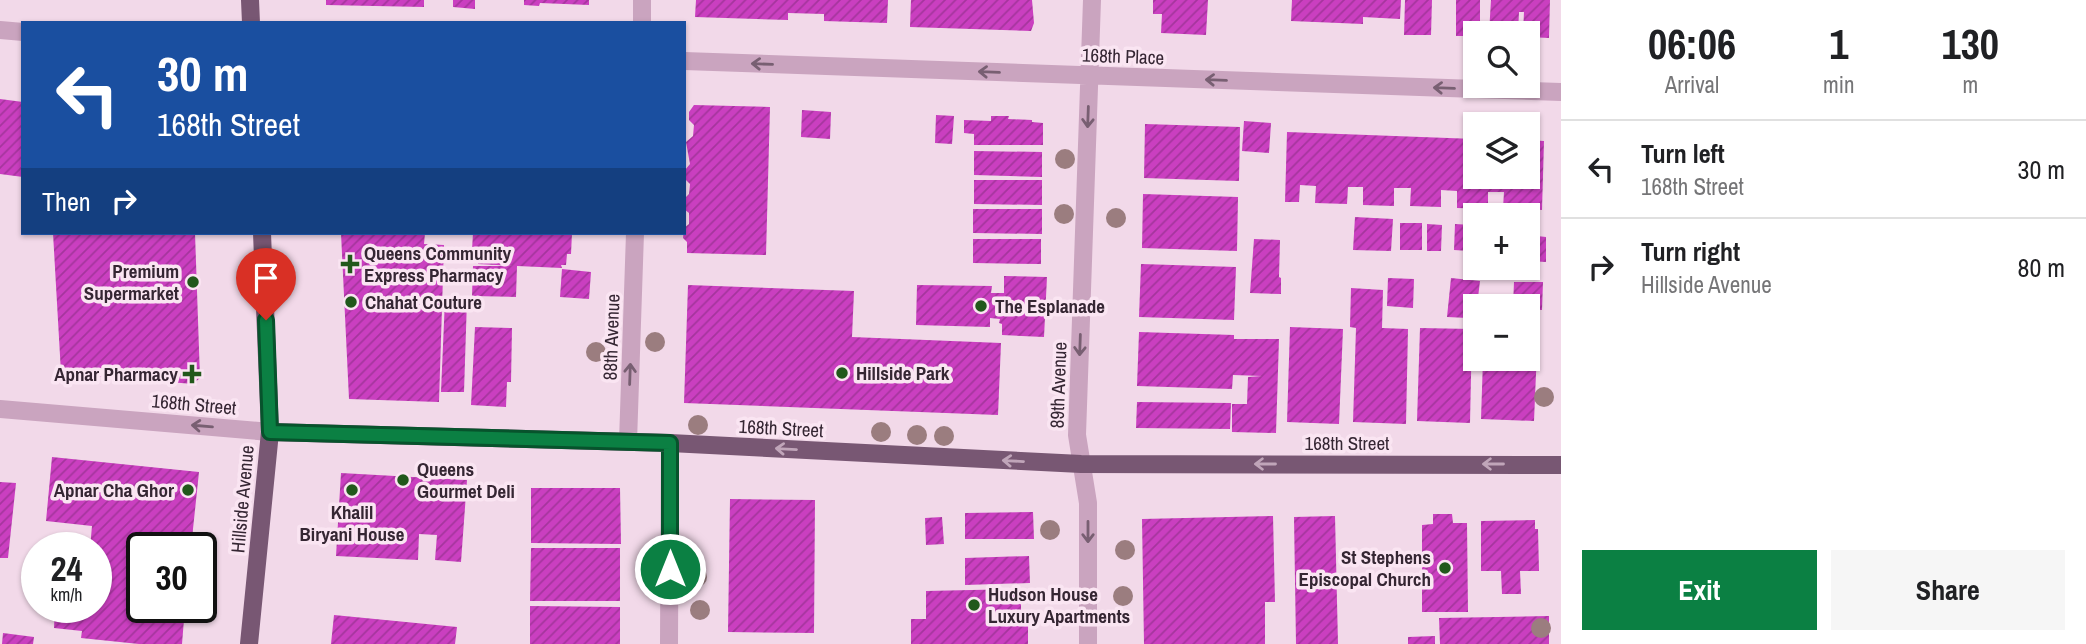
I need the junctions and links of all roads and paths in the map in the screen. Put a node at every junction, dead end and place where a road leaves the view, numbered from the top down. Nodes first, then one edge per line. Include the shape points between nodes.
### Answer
1 (250, 0) edge
2 (642, 0) edge
3 (1092, 0) edge
4 (251, 21) edge
5 (642, 21) edge
6 (0, 30) edge
7 (21, 32) edge
8 (686, 61) edge
9 (1090, 75) junction
10 (1561, 92) edge
11 (262, 235) edge
12 (635, 235) edge
13 (0, 409) edge
14 (270, 432) junction
15 (628, 442) junction
16 (670, 443) junction
17 (1081, 464) junction
18 (1561, 465) edge
19 (249, 644) edge
20 (669, 644) edge
21 (1088, 644) edge

1 - 4 main road
2 - 5 street
3 - 9 street, 89th Avenue
6 - 7 street
9 -> 8 street, 168th Place
10 -> 9 street, 168th Place
9 -> 17 street, 89th Avenue via 1077,435
11 - 14 main road, Hillside Avenue
15 -> 12 street, 88th Avenue
14 -> 13 street, 168th Street
14 - 15 main road, 168th Street
14 - 19 main road, Hillside Avenue
15 - 16 main road, 168th Street
17 -> 16 main road, 168th Street
16 - 20 street
18 -> 17 main road, 168th Street
17 -> 21 street, 89th Avenue via 1088,503

